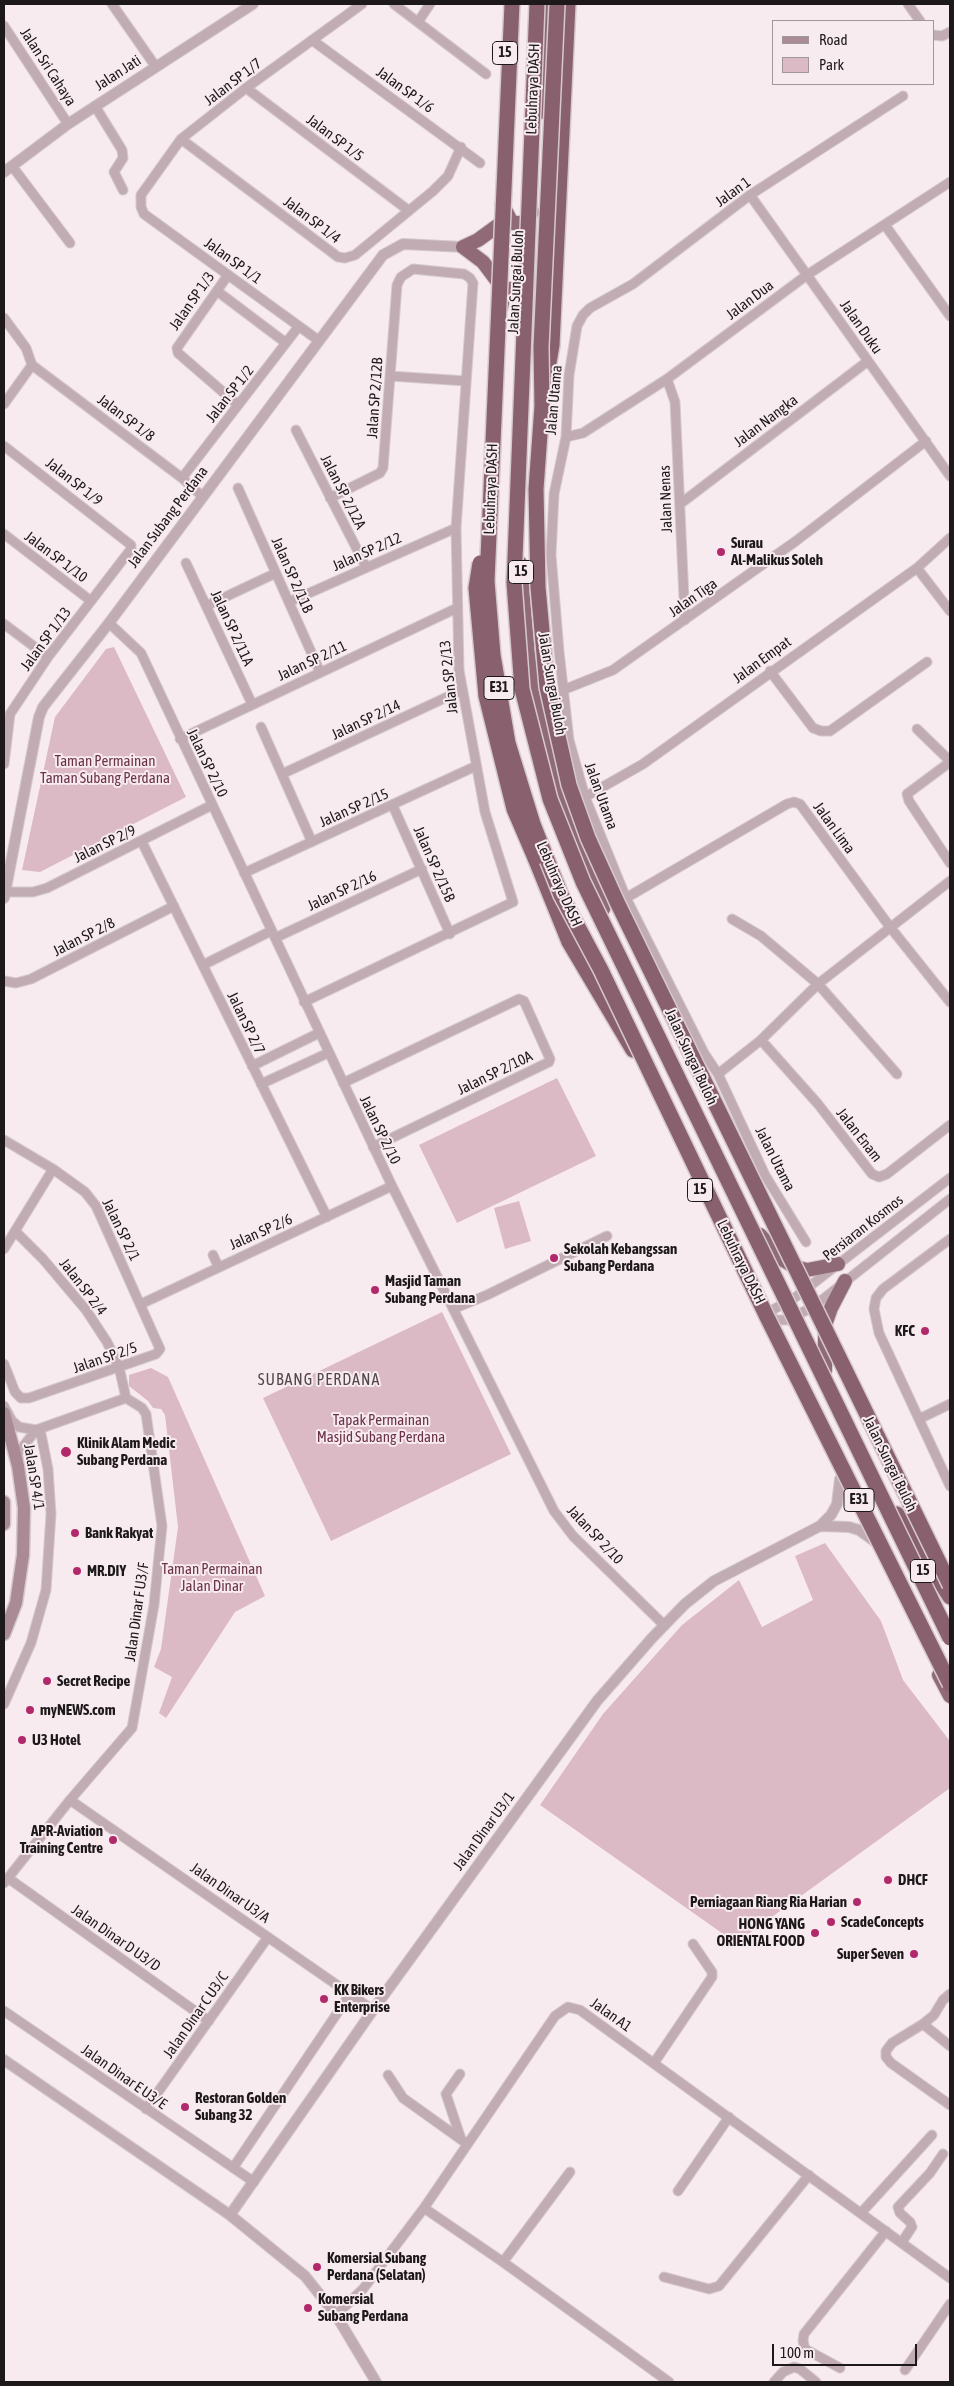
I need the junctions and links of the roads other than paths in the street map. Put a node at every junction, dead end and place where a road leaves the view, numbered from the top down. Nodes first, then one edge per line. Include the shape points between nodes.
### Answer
1 (112, 4) edge
2 (252, 4) edge
3 (362, 4) edge
4 (394, 4) edge
5 (430, 4) edge
6 (510, 4) edge
7 (537, 4) edge
8 (545, 4) edge
9 (556, 4) edge
10 (568, 4) edge
11 (908, 4) edge
12 (238, 8) edge
13 (919, 20) edge
14 (418, 22) junction
15 (4, 26) edge
16 (950, 32) edge
17 (934, 35) edge
18 (312, 40) junction
19 (156, 67) junction
20 (486, 74) dead end
21 (246, 88) junction
22 (904, 96) dead end
23 (95, 106) junction
24 (68, 124) junction
25 (181, 139) junction
26 (461, 147) junction
27 (480, 163) dead end
28 (8, 169) edge
29 (950, 182) edge
30 (123, 190) dead end
31 (750, 195) junction
32 (500, 199) junction
33 (141, 200) joint
34 (536, 207) junction
35 (408, 210) junction
36 (500, 224) junction
37 (885, 225) junction
38 (70, 243) dead end
39 (463, 247) junction
40 (407, 272) joint
41 (228, 275) junction
42 (808, 275) junction
43 (498, 282) junction
44 (218, 291) junction
45 (531, 298) junction
46 (583, 315) joint
47 (950, 316) edge
48 (4, 318) edge
49 (299, 326) junction
50 (496, 330) junction
51 (318, 340) junction
52 (286, 343) junction
53 (868, 360) junction
54 (32, 365) junction
55 (390, 376) junction
56 (667, 379) junction
57 (466, 381) junction
58 (4, 404) edge
59 (238, 405) junction
60 (542, 406) junction
61 (296, 430) dead end
62 (566, 437) junction
63 (926, 441) junction
64 (4, 446) edge
65 (950, 476) edge
66 (182, 478) junction
67 (491, 485) junction
68 (238, 488) dead end
69 (202, 496) junction
70 (330, 498) junction
71 (680, 504) junction
72 (456, 528) junction
73 (4, 534) edge
74 (950, 538) edge
75 (128, 541) joint
76 (186, 563) dead end
77 (366, 568) junction
78 (916, 568) junction
79 (276, 573) junction
80 (91, 601) junction
81 (289, 602) junction
82 (206, 606) junction
83 (456, 608) junction
84 (950, 611) edge
85 (685, 620) junction
86 (109, 622) junction
87 (4, 624) edge
88 (48, 657) junction
89 (927, 662) dead end
90 (770, 671) junction
91 (320, 672) junction
92 (462, 690) junction
93 (563, 690) junction
94 (252, 704) junction
95 (7, 712) edge
96 (261, 727) dead end
97 (917, 729) dead end
98 (180, 738) junction
99 (949, 759) edge
100 (4, 764) edge
101 (476, 766) junction
102 (282, 774) junction
103 (585, 797) junction
104 (212, 805) junction
105 (392, 806) junction
106 (142, 842) junction
107 (312, 842) junction
108 (950, 863) edge
109 (422, 869) junction
110 (244, 873) junction
111 (950, 881) edge
112 (4, 895) edge
113 (626, 898) junction
114 (174, 906) junction
115 (732, 919) dead end
116 (890, 927) junction
117 (450, 934) junction
118 (273, 935) junction
119 (202, 965) junction
120 (4, 981) edge
121 (818, 984) junction
122 (304, 1002) junction
123 (950, 1002) edge
124 (319, 1033) junction
125 (761, 1040) junction
126 (328, 1053) junction
127 (638, 1058) junction
128 (252, 1066) junction
129 (718, 1074) junction
130 (897, 1074) dead end
131 (343, 1083) junction
132 (262, 1084) junction
133 (950, 1125) edge
134 (4, 1140) edge
135 (373, 1147) junction
136 (53, 1169) junction
137 (950, 1178) edge
138 (392, 1186) junction
139 (949, 1203) edge
140 (326, 1217) junction
141 (14, 1231) junction
142 (760, 1235) junction
143 (607, 1236) dead end
144 (950, 1239) edge
145 (806, 1242) dead end
146 (725, 1243) junction
147 (4, 1249) edge
148 (213, 1255) dead end
149 (838, 1264) junction
150 (218, 1266) junction
151 (845, 1281) junction
152 (793, 1299) junction
153 (141, 1304) junction
154 (453, 1309) junction
155 (146, 1315) joint
156 (799, 1315) junction
157 (766, 1320) junction
158 (4, 1364) edge
159 (119, 1368) junction
160 (826, 1370) junction
161 (126, 1398) junction
162 (950, 1404) edge
163 (4, 1406) edge
164 (4, 1413) edge
165 (919, 1419) junction
166 (38, 1429) junction
167 (18, 1466) junction
168 (840, 1479) junction
169 (950, 1486) edge
170 (851, 1499) junction
171 (4, 1502) edge
172 (897, 1514) junction
173 (4, 1524) edge
174 (820, 1526) junction
175 (874, 1541) junction
176 (950, 1585) edge
177 (950, 1597) edge
178 (664, 1625) junction
179 (950, 1628) edge
180 (4, 1634) edge
181 (950, 1638) edge
182 (950, 1684) edge
183 (950, 1696) edge
184 (4, 1704) edge
185 (70, 1800) junction
186 (6, 1881) edge
187 (268, 1937) junction
188 (694, 1944) dead end
189 (350, 1994) junction
190 (950, 1994) edge
191 (373, 2010) junction
192 (4, 2011) edge
193 (209, 2021) junction
194 (923, 2024) junction
195 (950, 2046) edge
196 (4, 2060) edge
197 (654, 2063) junction
198 (460, 2074) dead end
199 (388, 2075) dead end
200 (950, 2106) edge
201 (146, 2109) junction
202 (728, 2117) junction
203 (932, 2135) dead end
204 (463, 2141) junction
205 (943, 2154) dead end
206 (233, 2168) junction
207 (570, 2172) dead end
208 (809, 2176) junction
209 (254, 2182) junction
210 (678, 2190) dead end
211 (424, 2208) junction
212 (861, 2213) junction
213 (230, 2215) junction
214 (886, 2231) junction
215 (902, 2242) junction
216 (504, 2262) junction
217 (664, 2277) dead end
218 (950, 2278) edge
219 (950, 2304) edge
220 (336, 2316) junction
221 (840, 2368) dead end
222 (905, 2370) dead end
223 (376, 2382) edge
224 (669, 2382) edge
225 (774, 2382) edge
226 (816, 2382) edge

1 - 19 street
2 - 12 street, Jalan Jati
3 - 18 street, Jalan SP 1/7
4 - 14 street
5 - 14 street
6 - 32 highway, Jalan Sungai Buloh / 15 via 500,141
6 - 67 highway, Lebuhraya DASH / E31, bridge
7 - 181 highway, Lebuhraya DASH / E31, bridge via 514,582 522,689 550,799 582,882
8 - 34 highway, Jalan Sungai Buloh / 15
9 - 60 highway, bridge via 541,347
10 - 60 highway, bridge via 552,345
11 - 13 street
12 - 19 street, Jalan Jati
14 - 20 street
15 - 24 street, Jalan Sri Cahaya
16 - 17 street
18 - 21 street, Jalan SP 1/7
18 - 26 street, Jalan SP 1/6
19 - 23 street, Jalan Jati
21 - 25 street, Jalan SP 1/7
21 - 35 street, Jalan SP 1/5
22 - 31 street, Jalan 1
23 - 24 street, Jalan Jati
23 - 30 street via 122,150 123,158 114,172
24 - 28 street, Jalan Jati
25 - 33 street, Jalan SP 1/7 via 144,190
25 - 35 street, Jalan SP 1/4 via 338,257 355,255
26 - 27 street, Jalan SP 1/6
26 - 35 street, Jalan SP 1/4 via 448,176
28 - 38 street
29 - 37 street, Jalan Dua
31 - 42 street, Jalan Duku
31 - 46 street, Jalan 1 via 633,284
32 - 34 highway via 512,222 521,224
32 - 36 highway, Jalan Sungai Buloh / 15
33 - 41 street, Jalan SP 1/1 via 144,214
34 - 45 highway, Jalan Sungai Buloh / 15
36 - 39 highway
36 - 43 highway, Jalan Sungai Buloh / 15
37 - 42 street, Jalan Dua
37 - 47 street
39 - 43 highway via 483,262
39 - 51 street, Jalan Subang Perdana via 415,243 390,250
40 - 55 street, Jalan SP 2/12B via 397,285
40 - 57 street, Jalan SP 2/13 via 413,269 464,274 470,278 473,284
41 - 44 street, Jalan SP 1/3
41 - 49 street, Jalan SP 1/1
42 - 53 street, Jalan Duku
42 - 56 street, Jalan Dua
43 - 50 highway, Jalan Sungai Buloh / 15
44 - 52 street
44 - 59 street, Jalan SP 1/3 via 177,348 178,353
45 - 50 highway via 527,290 518,288 504,293
45 - 142 highway, Jalan Sungai Buloh / 15 via 520,556 528,656 545,743 600,904
46 - 62 street, Jalan Utama via 577,326 569,375
48 - 54 street, Jalan SP 1/8 via 26,348
49 - 51 street, Jalan SP 1/1
49 - 52 street, Jalan SP 1/2
50 - 127 highway, Jalan Sungai Buloh / 15 via 486,576 499,688 525,802 588,956
51 - 69 street, Jalan Subang Perdana
52 - 59 street, Jalan SP 1/2
53 - 63 street, Jalan Duku
53 - 71 street, Jalan Nangka
54 - 58 street
54 - 66 street, Jalan SP 1/8
55 - 57 street
55 - 70 street, Jalan SP 2/12B via 382,471
56 - 62 street, Jalan Dua via 583,433
56 - 71 street, Jalan Nenas via 675,402
57 - 72 street, Jalan SP 2/13
59 - 66 street, Jalan SP 1/2
60 - 176 highway, bridge via 536,489 538,587 547,687 569,785 588,838 617,902
61 - 70 street, Jalan SP 2/12A
62 - 93 street, Jalan Utama via 554,494 551,556
63 - 65 street, Jalan Duku
63 - 85 street, Jalan Tiga via 796,541
64 - 75 street, Jalan SP 1/9
66 - 69 street, Jalan SP 1/8
67 - 127 highway, bridge via 476,588 486,696 514,809 569,942
67 - 182 highway, Lebuhraya DASH / E31, bridge via 487,581 493,656 508,743 533,824 562,895
68 - 79 street, Jalan SP 2/11B
69 - 86 street, Jalan Subang Perdana
70 - 77 street, Jalan SP 2/12A
71 - 85 street, Jalan Nenas
72 - 77 street, Jalan SP 2/12
72 - 83 street, Jalan SP 2/13
73 - 80 street, Jalan SP 1/10
74 - 78 street, Jalan Empat
75 - 80 street, Jalan SP 1/13 via 131,549
76 - 82 street, Jalan SP 2/11A
77 - 81 street, Jalan SP 2/12
78 - 84 street
78 - 90 street, Jalan Empat
79 - 81 street, Jalan SP 2/11B
79 - 82 street
80 - 88 street, Jalan SP 1/13
81 - 91 street, Jalan SP 2/11B
82 - 94 street, Jalan SP 2/11A
83 - 91 street, Jalan SP 2/11
83 - 92 street, Jalan SP 2/13
85 - 93 street, Jalan Tiga via 613,670
86 - 98 street, Jalan SP 2/10 via 141,653
86 - 112 street, Jalan Subang Perdana via 43,707 39,717
87 - 88 street
88 - 95 street, Jalan SP 1/13
89 - 90 street via 830,731 813,728
90 - 103 street, Jalan Empat via 643,764
91 - 94 street, Jalan SP 2/11
92 - 101 street, Jalan SP 2/13
92 - 102 street, Jalan SP 2/14
93 - 103 street, Jalan Utama via 569,740
94 - 98 street, Jalan SP 2/11
95 - 100 street, Jalan SP 1/13
96 - 102 street
97 - 99 street
98 - 104 street, Jalan SP 2/10
99 - 108 street via 907,794 908,801
101 - 105 street, Jalan SP 2/15
101 - 117 street, Jalan SP 2/13 via 513,902
102 - 107 street
103 - 113 street, Jalan Utama
104 - 106 street, Jalan SP 2/9
104 - 110 street, Jalan SP 2/10
105 - 107 street, Jalan SP 2/15
105 - 109 street, Jalan SP 2/15B
106 - 112 street, Jalan SP 2/9 via 46,888
106 - 114 street, Jalan SP 2/7
107 - 110 street, Jalan SP 2/15
109 - 117 street, Jalan SP 2/15B
109 - 118 street, Jalan SP 2/16
110 - 118 street, Jalan SP 2/10
111 - 116 street
113 - 116 street, Jalan Lima via 794,802 800,804
113 - 129 street, Jalan Utama via 704,1053
114 - 119 street, Jalan SP 2/7
114 - 120 street, Jalan SP 2/8 via 31,979 16,983
115 - 121 street via 761,936
116 - 121 street
116 - 123 street, Jalan Lima
117 - 122 street, Jalan SP 2/13
118 - 119 street, Jalan SP 2/16
118 - 122 street, Jalan SP 2/10
119 - 128 street, Jalan SP 2/7
121 - 125 street
121 - 130 street
122 - 124 street, Jalan SP 2/10
124 - 126 street, Jalan SP 2/10
124 - 128 street
125 - 129 street
125 - 133 street, Jalan Enam via 818,1104 872,1174 879,1177 888,1174
126 - 131 street, Jalan SP 2/10
126 - 132 street
127 - 146 highway, Jalan Sungai Buloh / 15
128 - 132 street, Jalan SP 2/7
129 - 145 street, Jalan Utama via 765,1175
131 - 135 street, Jalan SP 2/10
131 - 135 street, Jalan SP 2/10A via 520,999 524,1000 549,1062
132 - 140 street, Jalan SP 2/7
134 - 136 street, Jalan SP 2/1
135 - 138 street, Jalan SP 2/10
136 - 141 street
136 - 153 street, Jalan SP 2/1 via 84,1192 96,1206
137 - 149 street, Persiaran Kosmos
138 - 140 street, Jalan SP 2/6
138 - 154 street, Jalan SP 2/10
139 - 151 street, Persiaran Kosmos
140 - 150 street, Jalan SP 2/6
141 - 147 street
141 - 159 street, Jalan SP 2/4 via 38,1253 86,1310
142 - 149 highway via 783,1260 795,1267 807,1270
142 - 152 highway, Jalan Sungai Buloh / 15
143 - 154 street
144 - 165 street via 883,1289 876,1298 874,1309 879,1333
146 - 157 highway, Jalan Sungai Buloh / 15
146 - 168 highway, Jalan Sungai Buloh / 15
148 - 150 street
149 - 152 street, Persiaran Kosmos
150 - 153 street, Jalan SP 2/6
151 - 156 street, Persiaran Kosmos
151 - 160 highway via 825,1325
152 - 156 highway, Jalan Sungai Buloh / 15
152 - 157 street, Persiaran Kosmos via 774,1308
153 - 155 street, Jalan SP 2/1
154 - 178 street, Jalan SP 2/10 via 554,1511 573,1536
155 - 159 street, Jalan SP 2/5 via 160,1349 156,1354
156 - 157 street via 788,1320
156 - 160 highway, Jalan Sungai Buloh / 15
157 - 170 highway, Jalan Sungai Buloh / 15
158 - 159 street, Jalan SP 2/5 via 21,1398
159 - 161 street, Jalan SP 2/4
160 - 172 highway, Jalan Sungai Buloh / 15
161 - 166 street
161 - 185 street, Jalan Dinar F U3/F via 146,1414 162,1526 154,1605 132,1728
162 - 165 street
163 - 166 street via 19,1427
164 - 167 main road, Jalan SP 4/1
165 - 169 street
166 - 167 street via 18,1453
166 - 184 street via 48,1469 51,1514 46,1590 31,1644
167 - 180 main road, Jalan SP 4/1 via 24,1508 23,1556 16,1603
168 - 170 highway, Jalan Sungai Buloh / 15
168 - 174 street via 837,1504
170 - 175 highway, Jalan Sungai Buloh / 15
171 - 173 main road
172 - 177 highway
172 - 179 highway, Jalan Sungai Buloh / 15
174 - 175 street via 850,1527
174 - 178 street, Jalan Dinar U3/1 via 714,1581
175 - 183 highway, Jalan Sungai Buloh / 15
178 - 191 street, Jalan Dinar U3/1 via 597,1701
185 - 186 street, Jalan Dinar F U3/F
185 - 187 street, Jalan Dinar U3/A
186 - 193 street, Jalan Dinar D U3/D
187 - 189 street, Jalan Dinar U3/A
187 - 193 street, Jalan Dinar C U3/C
188 - 197 street via 712,1977
189 - 191 street, Jalan Dinar U3/A
189 - 206 street
190 - 194 street
191 - 209 street, Jalan Dinar U3/1
192 - 201 street, Jalan Dinar E U3/E
193 - 201 street, Jalan Dinar C U3/C
194 - 195 street
194 - 200 street via 892,2042 886,2057
196 - 213 street
197 - 202 street, Jalan A1
197 - 204 street, Jalan A1 via 580,2010 568,2007 555,2016
198 - 204 street via 446,2094
199 - 204 street via 403,2098
201 - 206 street, Jalan Dinar E U3/E
202 - 208 street, Jalan A1
202 - 210 street
203 - 212 street
204 - 211 street, Jalan A1
205 - 215 street via 898,2208 912,2227
206 - 209 street, Jalan Dinar E U3/E
207 - 216 street
208 - 212 street, Jalan A1
208 - 217 street via 719,2286 709,2289
209 - 213 street, Jalan Dinar U3/1
211 - 216 street
211 - 220 street, Jalan A1 via 363,2289
212 - 214 street, Jalan A1
213 - 220 street via 307,2278
214 - 215 street, Jalan A1
214 - 221 street via 804,2334 805,2348
215 - 218 street, Jalan A1
216 - 224 street
219 - 222 street
220 - 223 street
225 - 226 street via 783,2372 794,2367 800,2368

